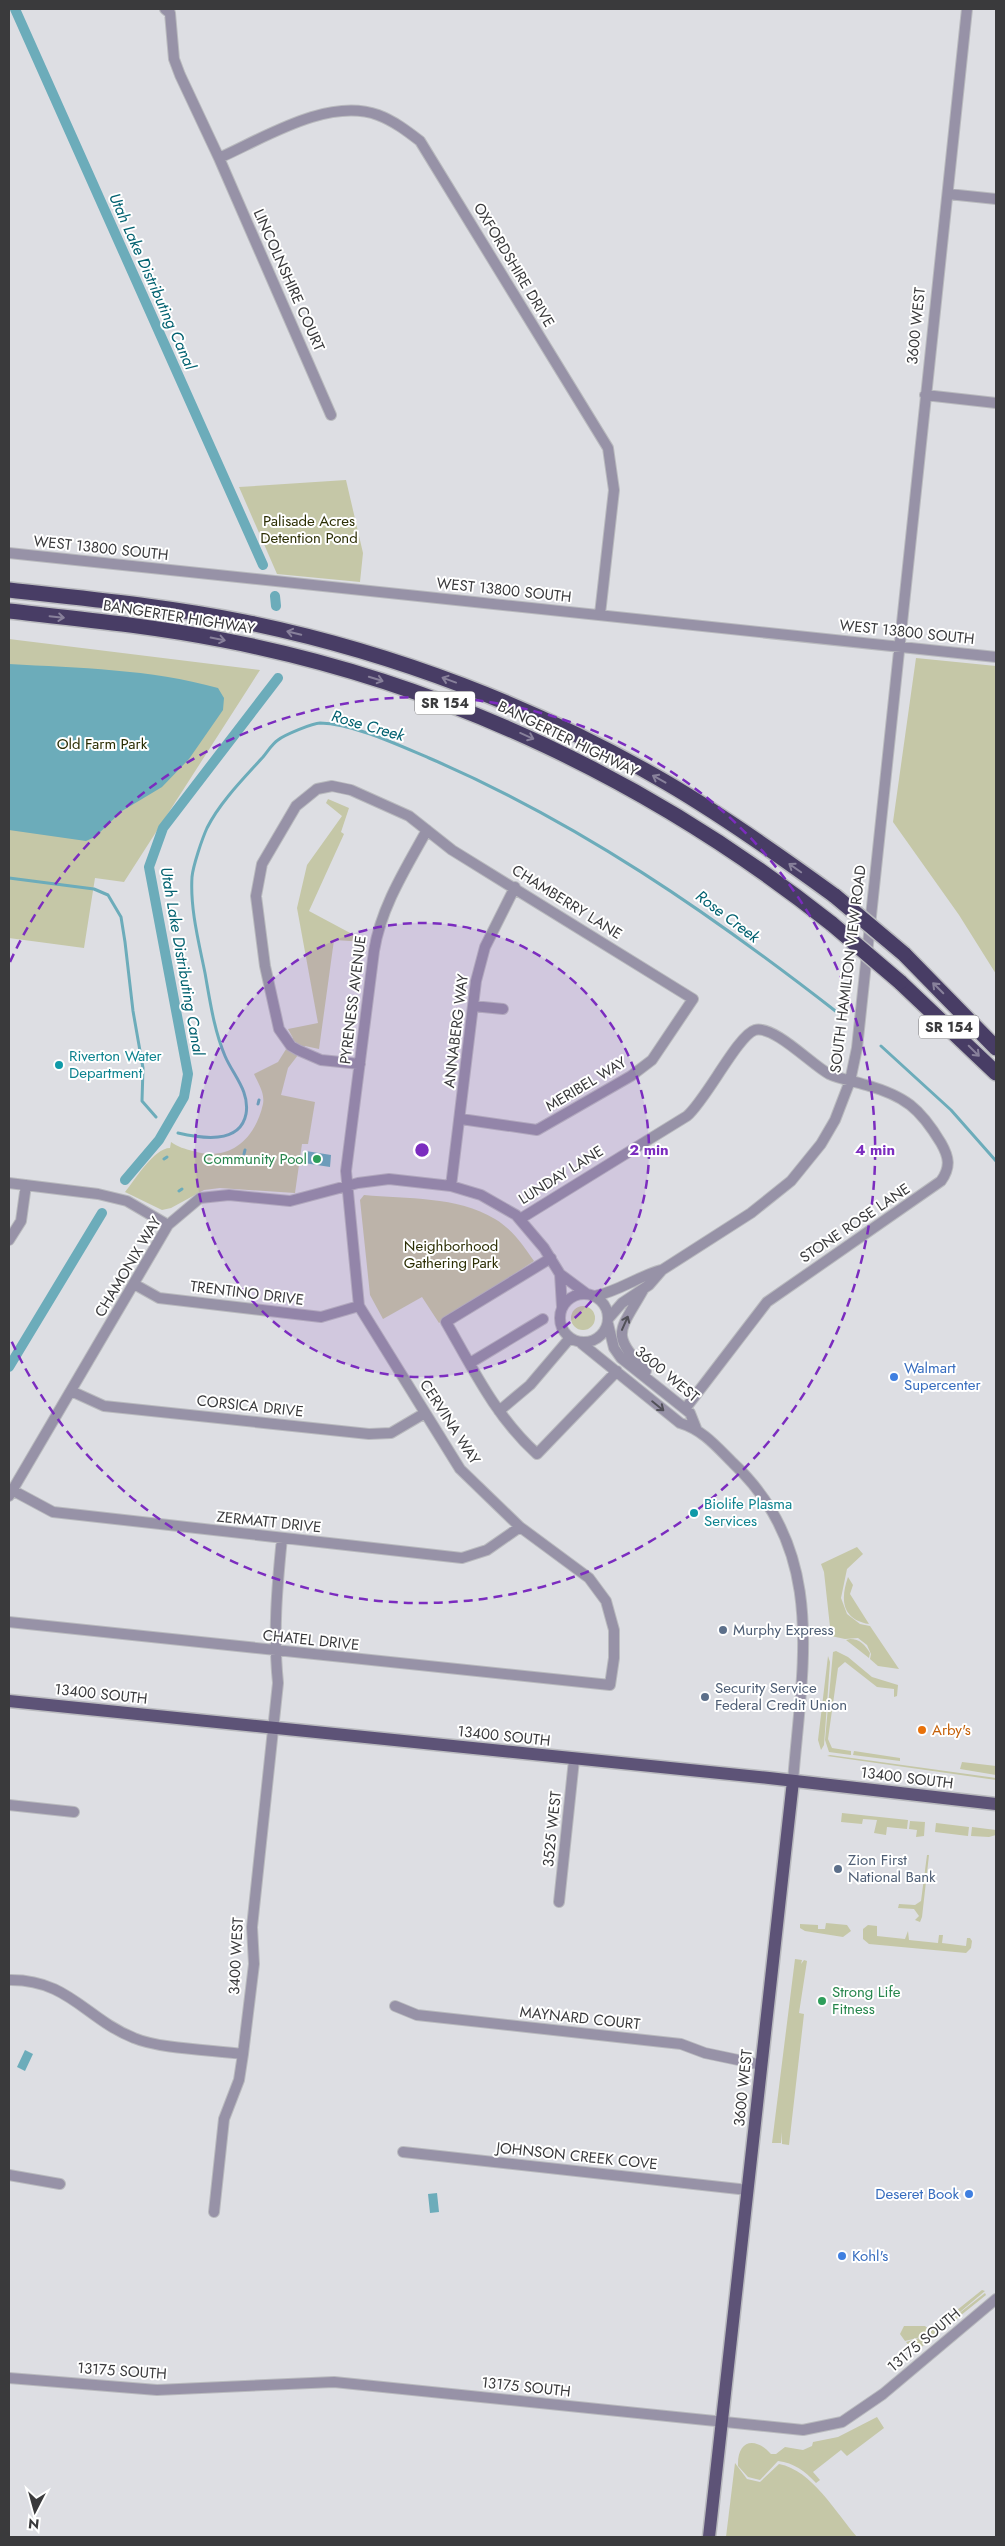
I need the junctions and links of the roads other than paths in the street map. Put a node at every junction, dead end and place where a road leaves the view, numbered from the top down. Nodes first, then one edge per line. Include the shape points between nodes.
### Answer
1 (165, 9) edge
2 (966, 9) edge
3 (219, 158) junction
4 (948, 194) junction
5 (996, 199) edge
6 (925, 395) junction
7 (996, 403) edge
8 (331, 415) dead end
9 (9, 553) edge
10 (9, 590) edge
11 (9, 612) edge
12 (600, 614) junction
13 (898, 647) junction
14 (996, 657) edge
15 (427, 830) junction
16 (515, 887) junction
17 (692, 999) joint
18 (473, 1006) junction
19 (503, 1009) dead end
20 (996, 1048) edge
21 (360, 1064) junction
22 (996, 1073) edge
23 (850, 1081) junction
24 (461, 1119) junction
25 (9, 1183) edge
26 (26, 1185) junction
27 (346, 1186) junction
28 (451, 1186) junction
29 (520, 1219) junction
30 (168, 1225) junction
31 (9, 1240) edge
32 (550, 1258) junction
33 (662, 1270) junction
34 (560, 1274) junction
35 (134, 1284) junction
36 (644, 1288) junction
37 (591, 1295) junction
38 (359, 1306) junction
39 (562, 1307) junction
40 (543, 1319) dead end
41 (608, 1321) junction
42 (570, 1338) junction
43 (581, 1343) junction
44 (470, 1363) junction
45 (617, 1371) junction
46 (664, 1390) junction
47 (71, 1391) junction
48 (686, 1409) junction
49 (498, 1411) junction
50 (425, 1414) junction
51 (696, 1428) junction
52 (10, 1493) edge
53 (520, 1527) junction
54 (282, 1538) junction
55 (9, 1622) edge
56 (275, 1652) junction
57 (610, 1685) joint
58 (9, 1701) edge
59 (274, 1729) junction
60 (574, 1760) junction
61 (794, 1781) junction
62 (996, 1804) edge
63 (9, 1805) edge
64 (74, 1812) dead end
65 (559, 1902) dead end
66 (9, 1980) edge
67 (395, 2006) dead end
68 (243, 2054) junction
69 (762, 2065) junction
70 (403, 2152) dead end
71 (9, 2175) edge
72 (60, 2184) dead end
73 (748, 2190) junction
74 (214, 2212) dead end
75 (996, 2299) edge
76 (9, 2378) edge
77 (722, 2422) junction
78 (709, 2537) edge

1 - 3 street, LINCOLNSHIRE COURT via 170,13 174,59
2 - 4 street, 3600 WEST
3 - 8 street, LINCOLNSHIRE COURT
3 - 12 street, OXFORDSHIRE DRIVE via 332,111 377,114 420,141 608,448 614,490
4 - 5 street
4 - 6 street, 3600 WEST
6 - 7 street
6 - 13 street, 3600 WEST
9 - 12 street, WEST 13800 SOUTH
20 -> 10 highway, BANGERTER HIGHWAY / SR 154, bridge via 904,954 835,896 728,820 651,774 550,723 458,684 351,648 247,622 148,606
11 -> 22 highway, BANGERTER HIGHWAY / SR 154, bridge via 136,626 224,640 341,669 438,700 534,739 649,798 728,847 832,924 900,982
12 - 13 street, WEST 13800 SOUTH
13 - 14 street, WEST 13800 SOUTH
13 - 23 street, SOUTH HAMILTON VIEW ROAD
15 - 16 street, CHAMBERRY LANE via 452,850
15 - 21 street, PYRENESS AVENUE via 387,903 377,931
15 - 21 street, CHAMBERRY LANE via 409,816 350,790 332,786 317,789 296,806 262,864 256,896 265,966 279,1029 291,1046 321,1060
16 - 17 street, CHAMBERRY LANE
16 - 18 street, ANNABERG WAY via 485,947
17 - 24 street, MERIBEL WAY via 652,1060 631,1076 537,1130
18 - 19 street
18 - 24 street, ANNABERG WAY
21 - 27 street, PYRENESS AVENUE
23 - 29 street, LUNDAY LANE via 830,1074 768,1031 755,1030 744,1039 687,1116
23 - 33 street, SOUTH HAMILTON VIEW ROAD via 835,1120 821,1144 791,1181 751,1213
23 - 48 street, STONE ROSE LANE via 888,1091 914,1106 945,1150 949,1160 945,1175 923,1195 767,1302
24 - 28 street, ANNABERG WAY
25 - 26 street
26 - 30 street via 127,1201
26 - 31 street via 21,1221
27 - 28 street, CHAMONIX WAY via 389,1179
27 - 30 street, CHAMONIX WAY via 290,1201 229,1195 200,1198
27 - 38 street, CERVINA WAY
28 - 29 street, CHAMONIX WAY via 481,1195
29 - 32 street, CHAMONIX WAY
30 - 35 street, CHAMONIX WAY
32 - 34 street, CHAMONIX WAY
32 - 44 street via 446,1322
33 - 36 street, SOUTH HAMILTON VIEW ROAD
33 - 37 street, SOUTH HAMILTON VIEW ROAD via 640,1276 611,1293
34 - 37 street, CHAMONIX WAY
34 - 39 street, CHAMONIX WAY
35 - 38 street, TRENTINO DRIVE via 160,1298 321,1316
35 - 47 street, CHAMONIX WAY
36 - 41 street, SOUTH HAMILTON VIEW ROAD via 622,1302
46 -> 36 street via 621,1340 623,1324
37 - 39 street via 573,1297
37 - 41 street via 602,1302
38 - 50 street, CERVINA WAY
39 - 42 street via 559,1322
40 - 44 street
41 - 43 street via 606,1330 595,1340
41 - 46 street, 3600 WEST via 614,1348 621,1358
42 - 43 street
42 - 49 street via 530,1385
43 - 45 street, 3600 WEST
44 - 49 street
45 - 49 street via 537,1454
45 -> 51 street, 3600 WEST via 680,1423
46 - 48 street, 3600 WEST
47 - 50 street, CORSICA DRIVE via 104,1406 369,1434 391,1432
47 - 52 street, CHAMONIX WAY
48 - 51 street, 3600 WEST
50 - 53 street, CERVINA WAY via 460,1469
51 - 61 street, 3600 WEST via 751,1480 781,1525 794,1560 802,1597 805,1643
52 - 54 street, ZERMATT DRIVE via 53,1512
53 - 54 street, ZERMATT DRIVE via 487,1550 462,1558
53 - 57 street, CERVINA WAY via 589,1578 606,1601 614,1630
54 - 56 street, 3400 WEST
55 - 56 street, CHATEL DRIVE
56 - 57 street, CHATEL DRIVE
56 - 59 street, 3400 WEST via 278,1683
58 - 59 main road, 13400 SOUTH
59 - 60 main road, 13400 SOUTH
59 - 68 street, 3400 WEST via 252,1927 254,1964
60 - 61 main road, 13400 SOUTH
60 - 65 street, 3525 WEST
61 - 62 main road, 13400 SOUTH
61 - 69 main road, 3600 WEST
63 - 64 street
66 - 68 street via 29,1980 52,1987 136,2039
67 - 69 street, MAYNARD COURT via 417,2015 682,2044 706,2053
68 - 74 street, 3400 WEST via 239,2080 224,2119
69 - 73 main road, 3600 WEST
70 - 73 street, JOHNSON CREEK COVE
71 - 72 street
73 - 77 main road, 3600 WEST
75 - 77 street, 13175 SOUTH via 883,2394 842,2422 802,2430
76 - 77 street, 13175 SOUTH via 158,2390 328,2382
77 - 78 main road, 3600 WEST

